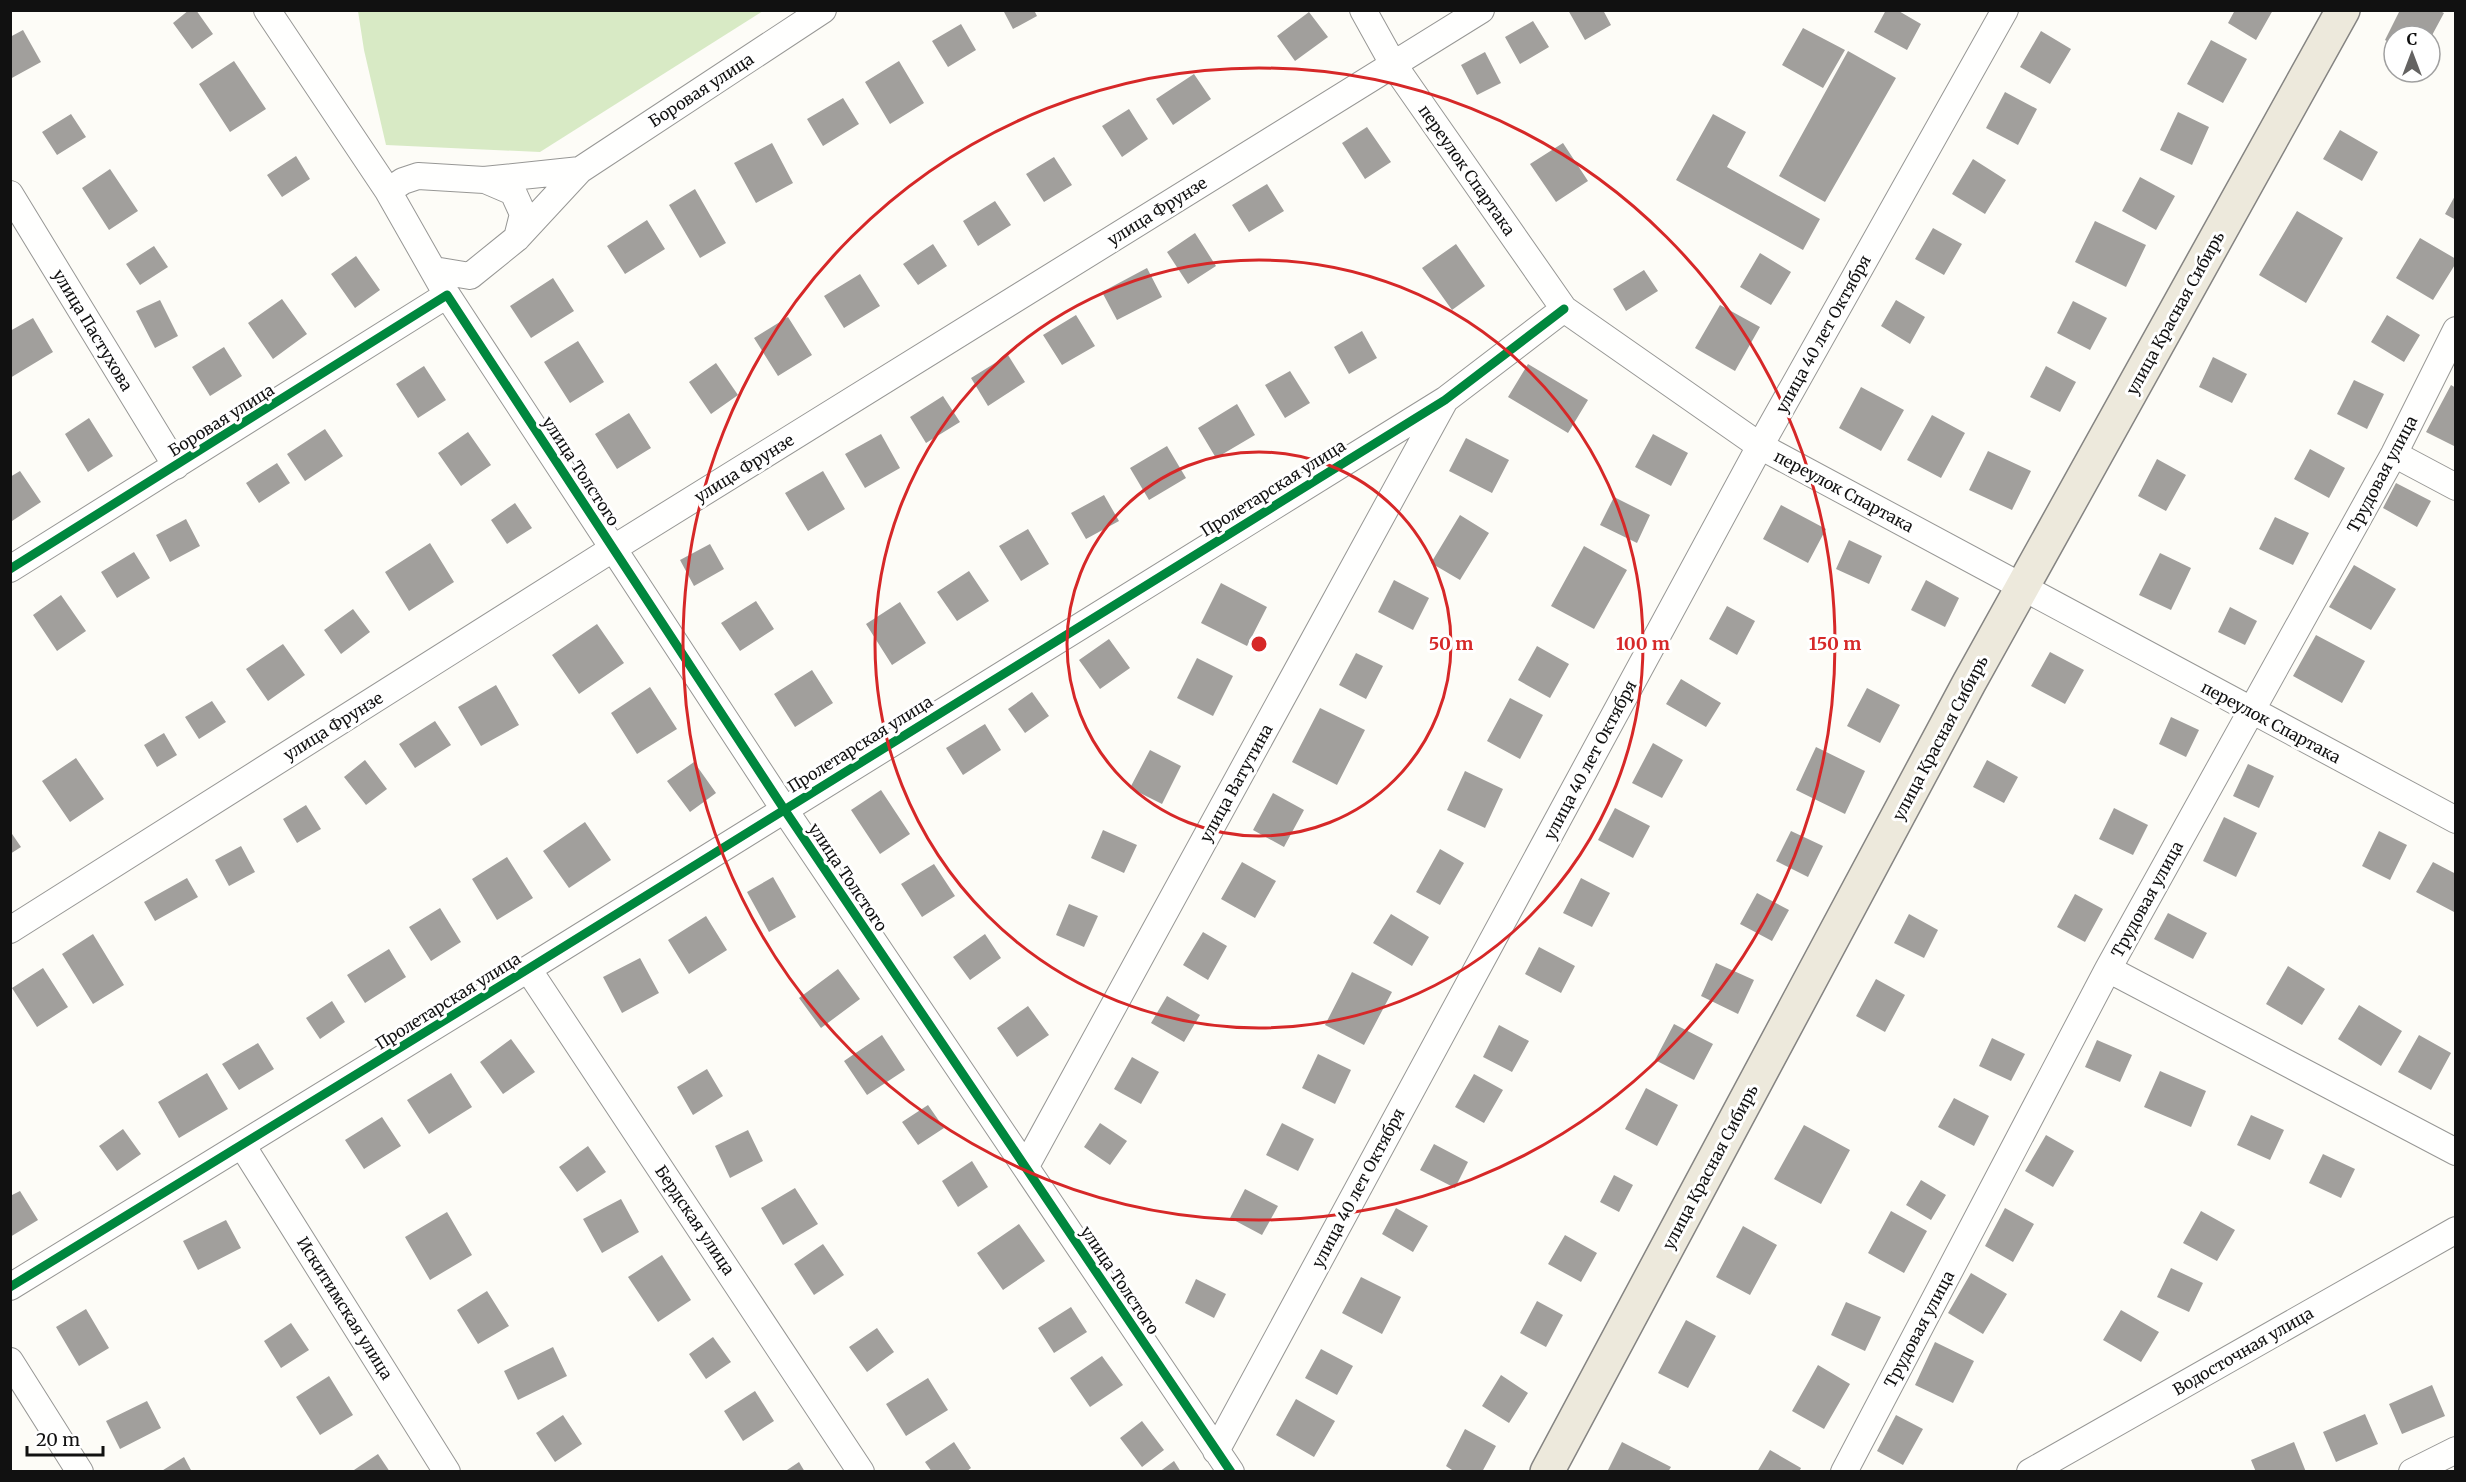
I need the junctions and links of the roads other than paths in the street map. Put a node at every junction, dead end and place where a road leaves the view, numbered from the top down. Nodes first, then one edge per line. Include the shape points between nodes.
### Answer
1 (267, 10) edge
2 (823, 10) edge
3 (1363, 10) edge
4 (1481, 10) edge
5 (2005, 10) edge
6 (2343, 10) edge
7 (1393, 64) junction
8 (580, 170) junction
9 (484, 180) junction
10 (388, 190) junction
11 (10, 194) edge
12 (517, 238) junction
13 (434, 270) junction
14 (470, 276) junction
15 (447, 295) junction
16 (1564, 309) junction
17 (2456, 330) edge
18 (1445, 400) junction
19 (1760, 446) junction
20 (2394, 454) junction
21 (176, 466) junction
22 (2456, 487) edge
23 (614, 548) junction
24 (10, 568) edge
25 (2022, 586) junction
26 (2252, 712) junction
27 (784, 809) junction
28 (2456, 820) edge
29 (10, 930) edge
30 (528, 969) junction
31 (2108, 969) junction
32 (242, 1145) junction
33 (2456, 1152) edge
34 (1026, 1166) junction
35 (2456, 1230) edge
36 (10, 1287) edge
37 (10, 1361) edge
38 (2456, 1450) edge
39 (1216, 1451) junction
40 (80, 1472) edge
41 (447, 1472) edge
42 (861, 1472) edge
43 (1231, 1472) edge
44 (1547, 1472) edge
45 (1844, 1472) edge
46 (2030, 1472) edge
47 (2412, 1472) edge

1 - 10 street, улица Толстого
2 - 8 street, Боровая улица
3 - 7 street, переулок Спартака
4 - 7 street, улица Фрунзе
5 - 19 street, улица 40 лет Октября
6 - 25 main road, улица Красная Сибирь
7 - 16 street, переулок Спартака
7 - 23 street, улица Фрунзе
8 - 9 street
8 - 12 street, Боровая улица
9 - 10 street via 418,176
9 - 12 street via 513,192 523,214
10 - 13 street, улица Толстого
11 - 21 street, улица Пастухова
12 - 14 street, Боровая улица
13 - 14 street
13 - 15 street, улица Толстого
14 - 15 street, Боровая улица
15 - 21 street, Боровая улица
15 - 23 street, улица Толстого
16 - 18 street, Пролетарская улица
16 - 19 street, переулок Спартака
17 - 20 street, Трудовая улица
18 - 27 street, Пролетарская улица
18 - 34 street, улица Ватутина
19 - 25 street, переулок Спартака
19 - 39 street, улица 40 лет Октября
20 - 22 street
20 - 26 street, Трудовая улица
21 - 24 street, Боровая улица
23 - 27 street, улица Толстого
23 - 29 street, улица Фрунзе
25 - 26 street, переулок Спартака
25 - 44 main road, улица Красная Сибирь
26 - 28 street, переулок Спартака
26 - 31 street, Трудовая улица
27 - 30 street, Пролетарская улица
27 - 34 street, улица Толстого
30 - 32 street, Пролетарская улица
30 - 42 street, Бердская улица
31 - 33 street
31 - 45 street, Трудовая улица
32 - 36 street, Пролетарская улица
32 - 41 street, Искитимская улица
34 - 39 street, улица Толстого
35 - 46 street, Водосточная улица
37 - 40 street
38 - 47 street
39 - 43 street, улица Толстого

